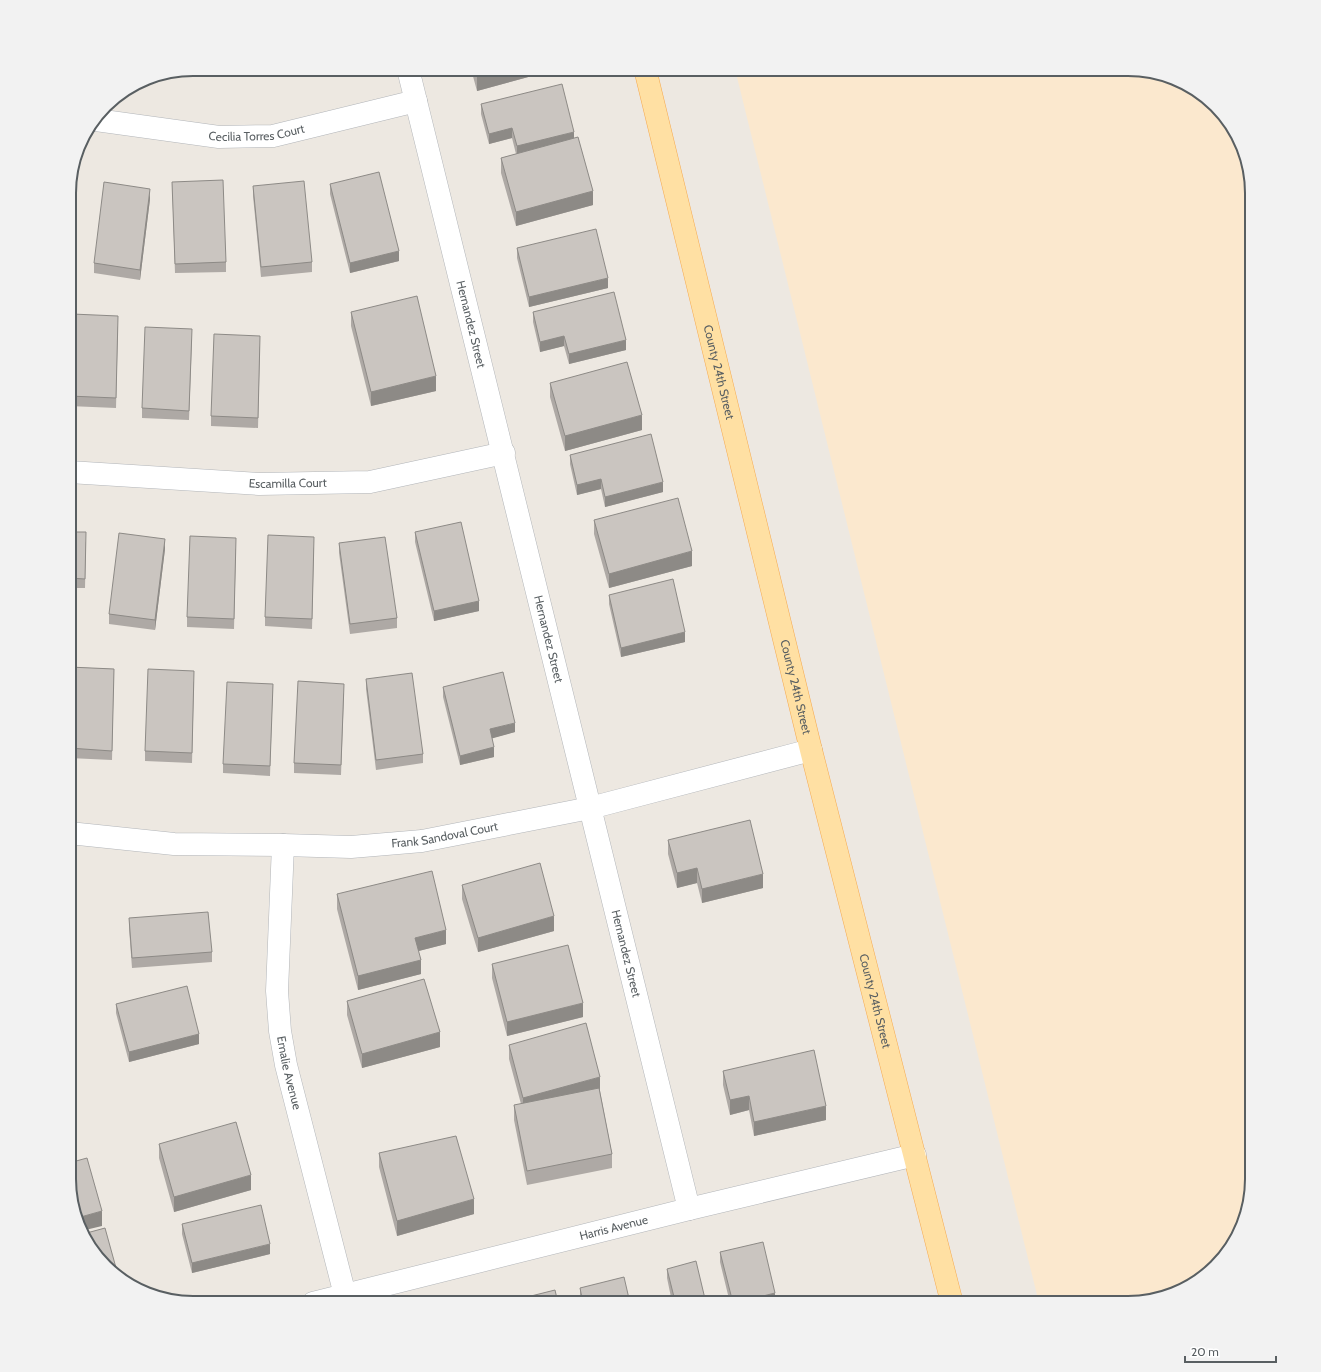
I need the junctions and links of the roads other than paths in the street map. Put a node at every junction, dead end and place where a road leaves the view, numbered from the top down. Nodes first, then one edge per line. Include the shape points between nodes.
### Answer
1 (410, 76) edge
2 (647, 76) edge
3 (416, 101) junction
4 (101, 121) edge
5 (504, 454) junction
6 (76, 472) edge
7 (811, 750) junction
8 (590, 808) junction
9 (76, 834) edge
10 (283, 845) junction
11 (914, 1155) junction
12 (690, 1209) junction
13 (345, 1295) junction
14 (341, 1296) edge
15 (950, 1296) edge

1 - 3 street, Hernandez Street
2 - 7 main road, County 24th Street
3 - 4 street, Cecilia Torres Court via 273,136 219,137
3 - 5 street, Hernandez Street
5 - 6 street, Escamilla Court via 370,482 259,484
5 - 8 street, Hernandez Street
7 - 8 street, Frank Sandoval Court
7 - 11 main road, County 24th Street
8 - 10 street, Frank Sandoval Court via 422,841 351,847
8 - 12 street, Hernandez Street
9 - 10 street, Frank Sandoval Court via 174,844
10 - 13 street, Emalie Avenue via 277,991 280,1031 286,1065
11 - 12 street, Harris Avenue
11 - 15 main road, County 24th Street
12 - 13 street, Harris Avenue
13 - 14 street, Harris Avenue

